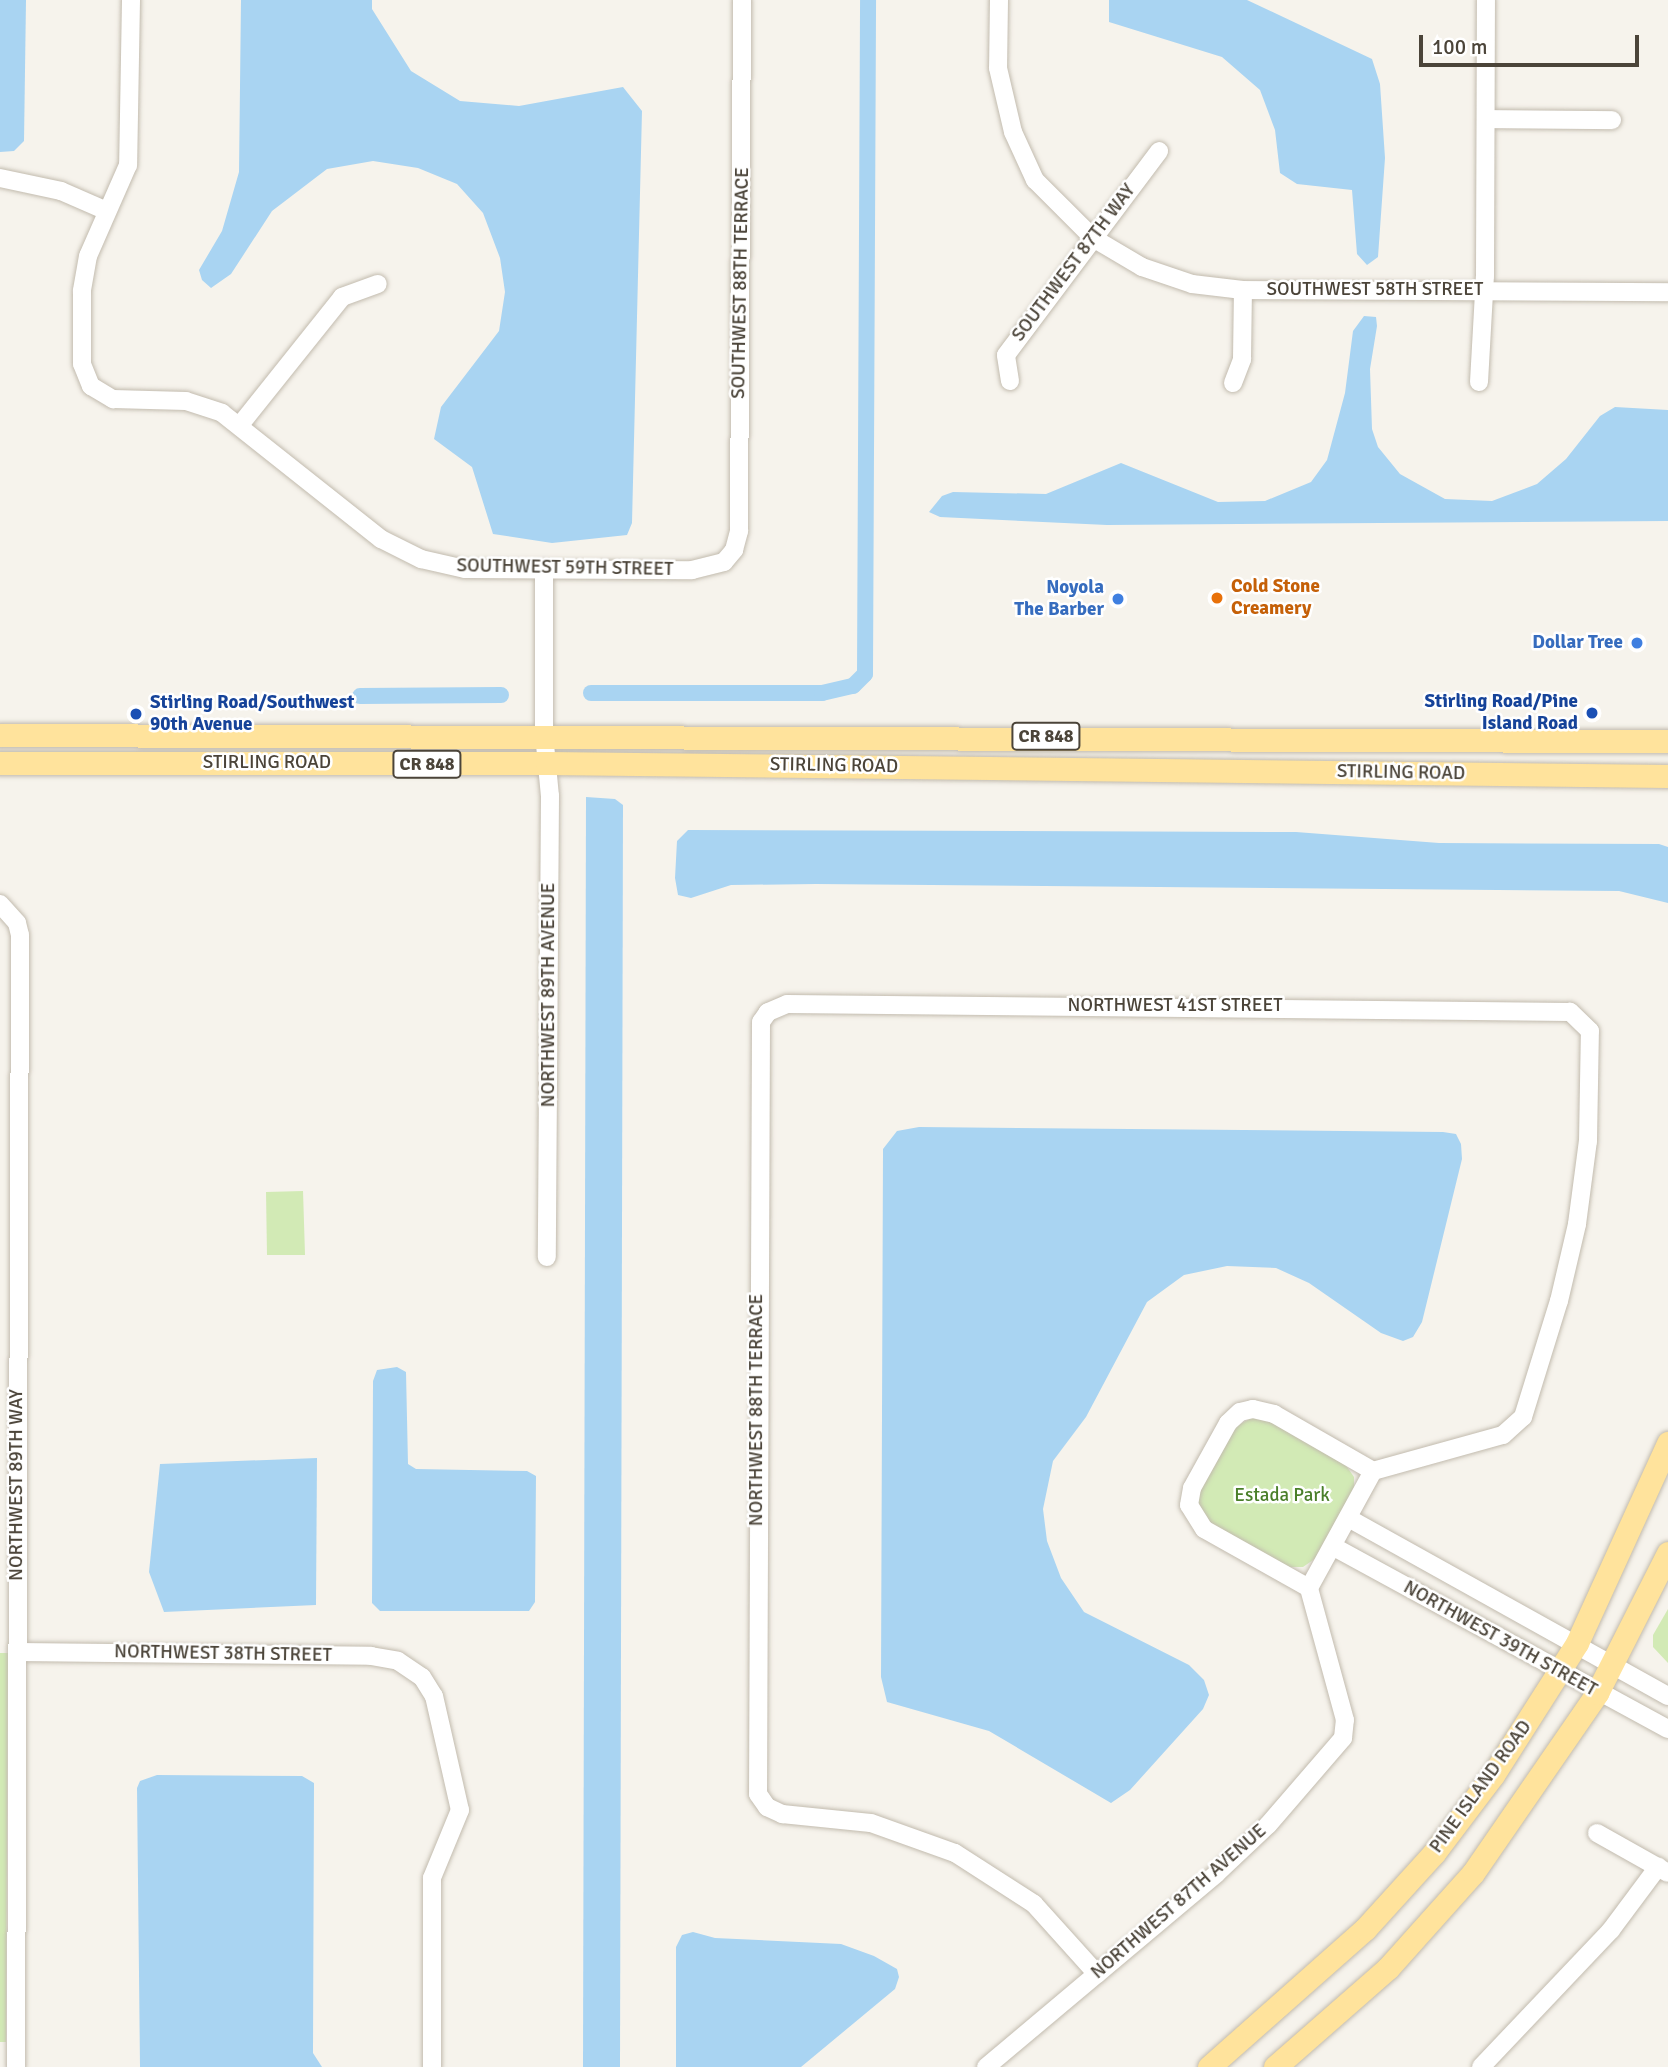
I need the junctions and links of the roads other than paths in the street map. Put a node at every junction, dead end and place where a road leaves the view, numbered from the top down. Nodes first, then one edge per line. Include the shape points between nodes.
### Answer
1 (131, 0) edge
2 (742, 0) edge
3 (999, 0) edge
4 (1486, 0) edge
5 (1486, 119) junction
6 (1612, 120) dead end
7 (1159, 151) dead end
8 (0, 178) edge
9 (107, 211) junction
10 (1093, 238) junction
11 (378, 284) dead end
12 (1243, 290) junction
13 (1485, 290) junction
14 (1668, 292) edge
15 (1010, 381) dead end
16 (1479, 382) dead end
17 (1233, 383) dead end
18 (240, 425) junction
19 (724, 562) joint
20 (544, 569) junction
21 (544, 734) junction
22 (0, 735) edge
23 (300, 737) junction
24 (1180, 737) junction
25 (1668, 741) edge
26 (0, 763) edge
27 (308, 764) junction
28 (547, 764) junction
29 (1182, 770) junction
30 (1668, 776) edge
31 (3, 906) edge
32 (763, 1007) joint
33 (547, 1257) dead end
34 (1668, 1443) edge
35 (1373, 1471) junction
36 (8, 1518) edge
37 (1350, 1519) junction
38 (1334, 1546) junction
39 (1668, 1552) edge
40 (1309, 1588) junction
41 (1577, 1643) junction
42 (18, 1652) junction
43 (1613, 1664) junction
44 (1559, 1674) junction
45 (1597, 1693) junction
46 (1668, 1696) edge
47 (1668, 1729) edge
48 (1597, 1833) dead end
49 (1663, 1870) edge
50 (1097, 1974) junction
51 (16, 2067) edge
52 (432, 2067) edge
53 (986, 2067) edge
54 (1209, 2067) edge
55 (1275, 2067) edge
56 (1481, 2067) edge

1 - 9 street via 128,164
2 - 19 street, SOUTHWEST 88TH TERRACE via 739,531 734,550
3 - 10 street, SOUTHWEST 58TH STREET via 998,68 1013,132 1035,180
4 - 5 street
5 - 6 street
5 - 13 street
7 - 10 street, SOUTHWEST 87TH WAY
8 - 9 street via 61,191
9 - 18 street, SOUTHWEST 59TH STREET via 84,273 85,377 100,394 113,399 186,401 205,405
10 - 12 street, SOUTHWEST 58TH STREET via 1142,267 1192,284
10 - 15 street, SOUTHWEST 87TH WAY via 1006,355
11 - 18 street via 342,298
12 - 13 street, SOUTHWEST 58TH STREET
12 - 17 street via 1242,359
13 - 14 street, SOUTHWEST 58TH STREET
13 - 16 street
18 - 20 street, SOUTHWEST 59TH STREET via 402,551 465,569
19 - 20 street, SOUTHWEST 59TH STREET via 700,570
20 - 21 street, NORTHWEST 89TH AVENUE
21 - 23 main road, STIRLING ROAD / CR 848
21 - 24 main road, STIRLING ROAD / CR 848
21 - 28 street, NORTHWEST 89TH AVENUE
22 - 23 main road, STIRLING ROAD / CR 848
23 - 27 main road
24 - 25 main road, STIRLING ROAD / CR 848
24 - 29 main road
26 - 27 main road, STIRLING ROAD / CR 848
27 - 28 main road, STIRLING ROAD / CR 848
28 - 29 main road, STIRLING ROAD / CR 848
28 - 33 street, NORTHWEST 89TH AVENUE
29 - 30 main road, STIRLING ROAD / CR 848
31 - 36 street, NORTHWEST 89TH WAY via 20,935
32 - 35 street, NORTHWEST 41ST STREET via 787,1003 1557,1009 1587,1014 1591,1046 1588,1141 1577,1224 1523,1417 1503,1435
32 - 50 street, NORTHWEST 88TH TERRACE via 758,1035 755,1786 762,1811 872,1823 955,1853 1034,1904
34 - 41 main road, PINE ISLAND ROAD
35 - 37 street
35 - 40 street via 1274,1414 1245,1404 1228,1423 1192,1488 1184,1513
36 - 42 street, NORTHWEST 89TH WAY
37 - 38 street
37 - 41 street, NORTHWEST 39TH STREET
38 - 40 street
38 - 44 street, NORTHWEST 39TH STREET
39 - 43 main road
40 - 50 street, NORTHWEST 87TH AVENUE via 1348,1724 1333,1752 1268,1825
41 - 43 street, NORTHWEST 39TH STREET
41 - 44 main road, PINE ISLAND ROAD
42 - 51 street, NORTHWEST 89TH WAY
42 - 52 street, NORTHWEST 38TH STREET via 371,1656 398,1661 422,1677 438,1707 460,1810 432,1878
43 - 45 main road
43 - 46 street, NORTHWEST 39TH STREET
44 - 45 street, NORTHWEST 39TH STREET
44 - 54 main road, PINE ISLAND ROAD via 1493,1775 1433,1853 1365,1929
45 - 47 street, NORTHWEST 39TH STREET
45 - 55 main road via 1473,1873 1388,1968
48 - 49 street
49 - 56 street
50 - 53 street, NORTHWEST 87TH AVENUE

